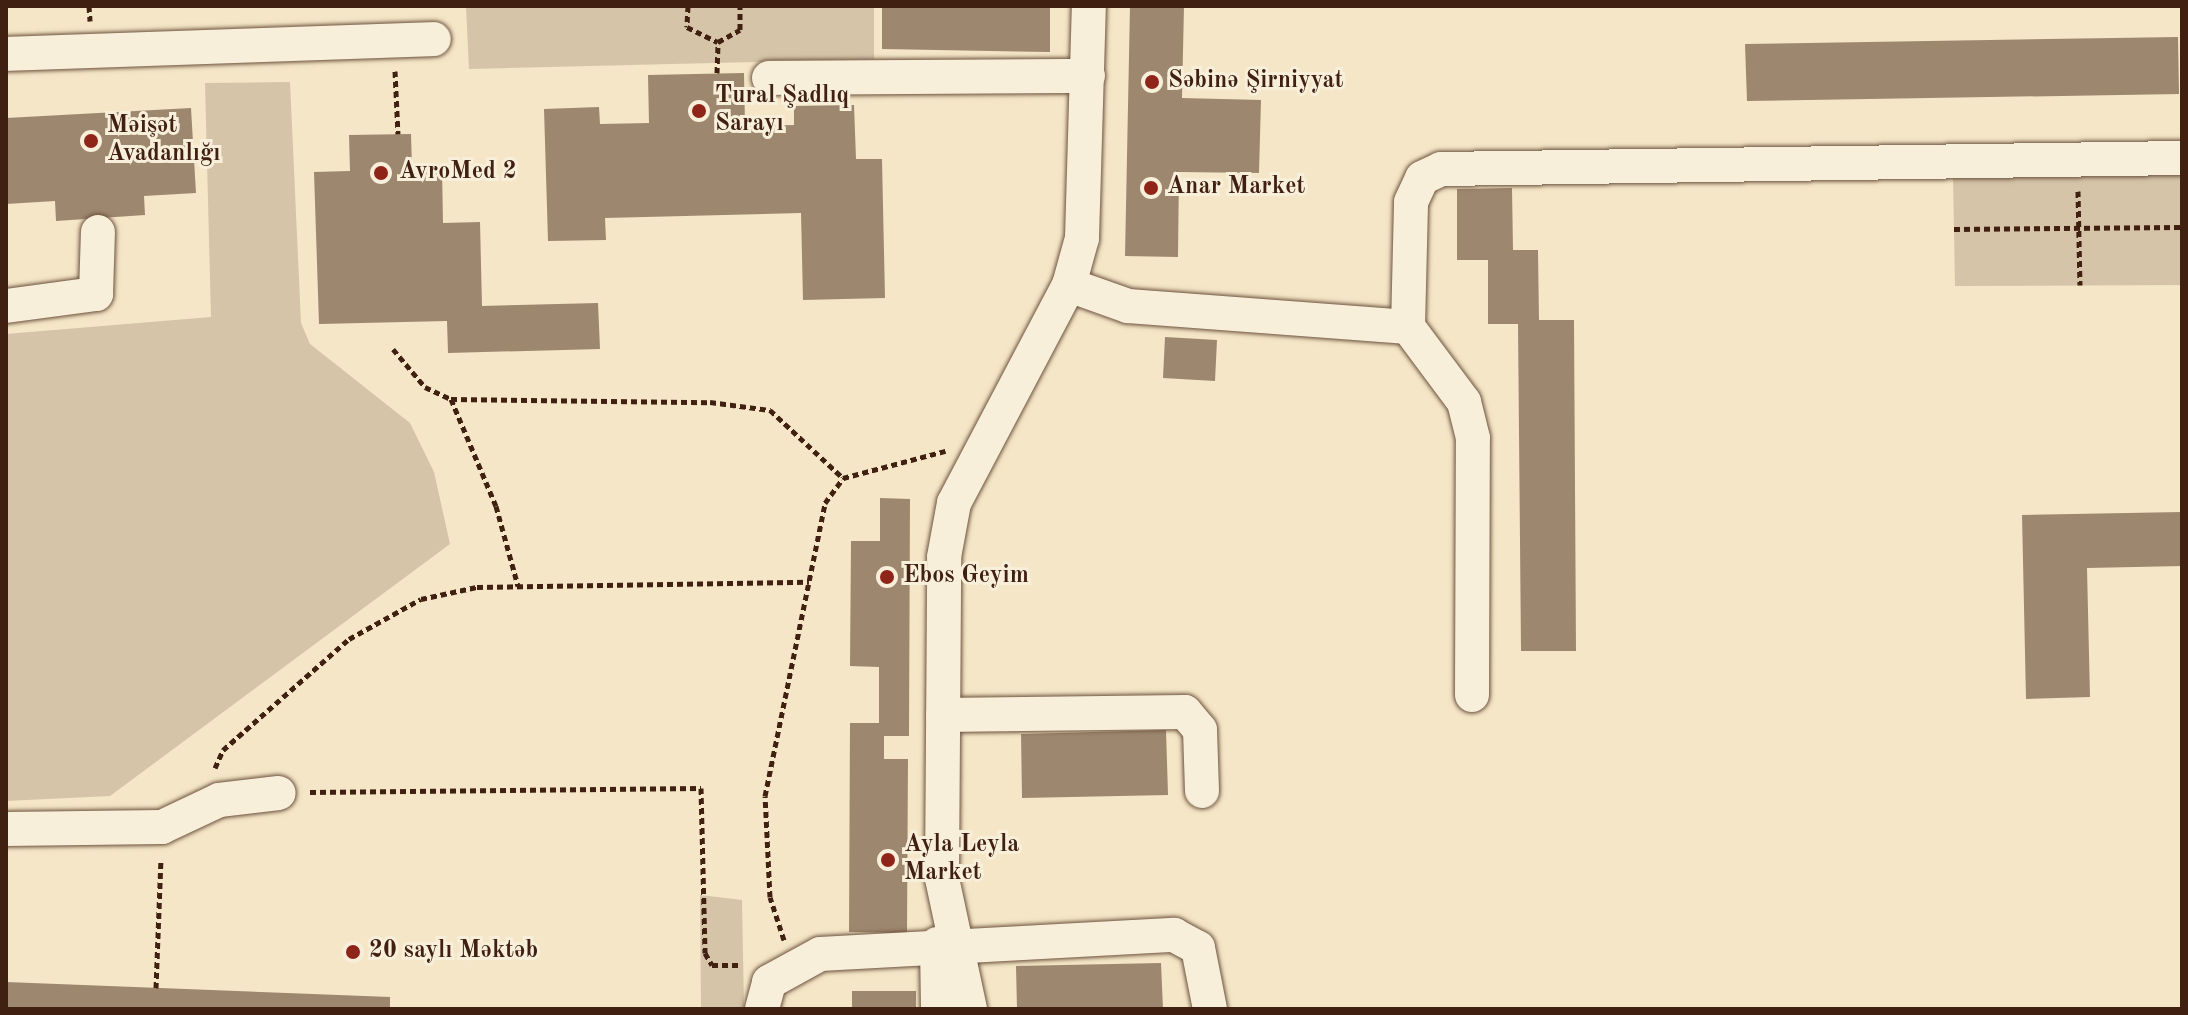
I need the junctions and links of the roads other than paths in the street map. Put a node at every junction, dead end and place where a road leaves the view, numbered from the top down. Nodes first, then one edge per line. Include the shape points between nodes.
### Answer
1 (1089, 6) edge
2 (434, 39) dead end
3 (6, 54) edge
4 (1088, 76) junction
5 (769, 78) dead end
6 (2182, 158) edge
7 (98, 232) dead end
8 (1069, 285) junction
9 (6, 306) edge
10 (1408, 327) junction
11 (1472, 695) dead end
12 (943, 715) junction
13 (1202, 791) dead end
14 (279, 793) road end
15 (6, 829) edge
16 (944, 943) junction
17 (774, 985) edge
18 (938, 1009) edge
19 (970, 1009) edge
20 (1210, 1009) edge

1 - 4 lane
2 - 3 lane
4 - 5 lane
4 - 8 lane via 1082,238
6 - 10 lane via 1441,169 1422,178 1411,202
7 - 9 lane via 96,294
8 - 10 lane via 1128,306
8 - 12 lane via 954,503 944,557
10 - 11 lane via 1464,402 1473,438
12 - 13 lane via 1185,712 1200,730
12 - 16 lane
14 - 15 lane via 219,800 162,827
16 - 17 lane via 820,954
16 - 18 lane
16 - 19 lane
16 - 20 lane via 1174,935 1198,948

